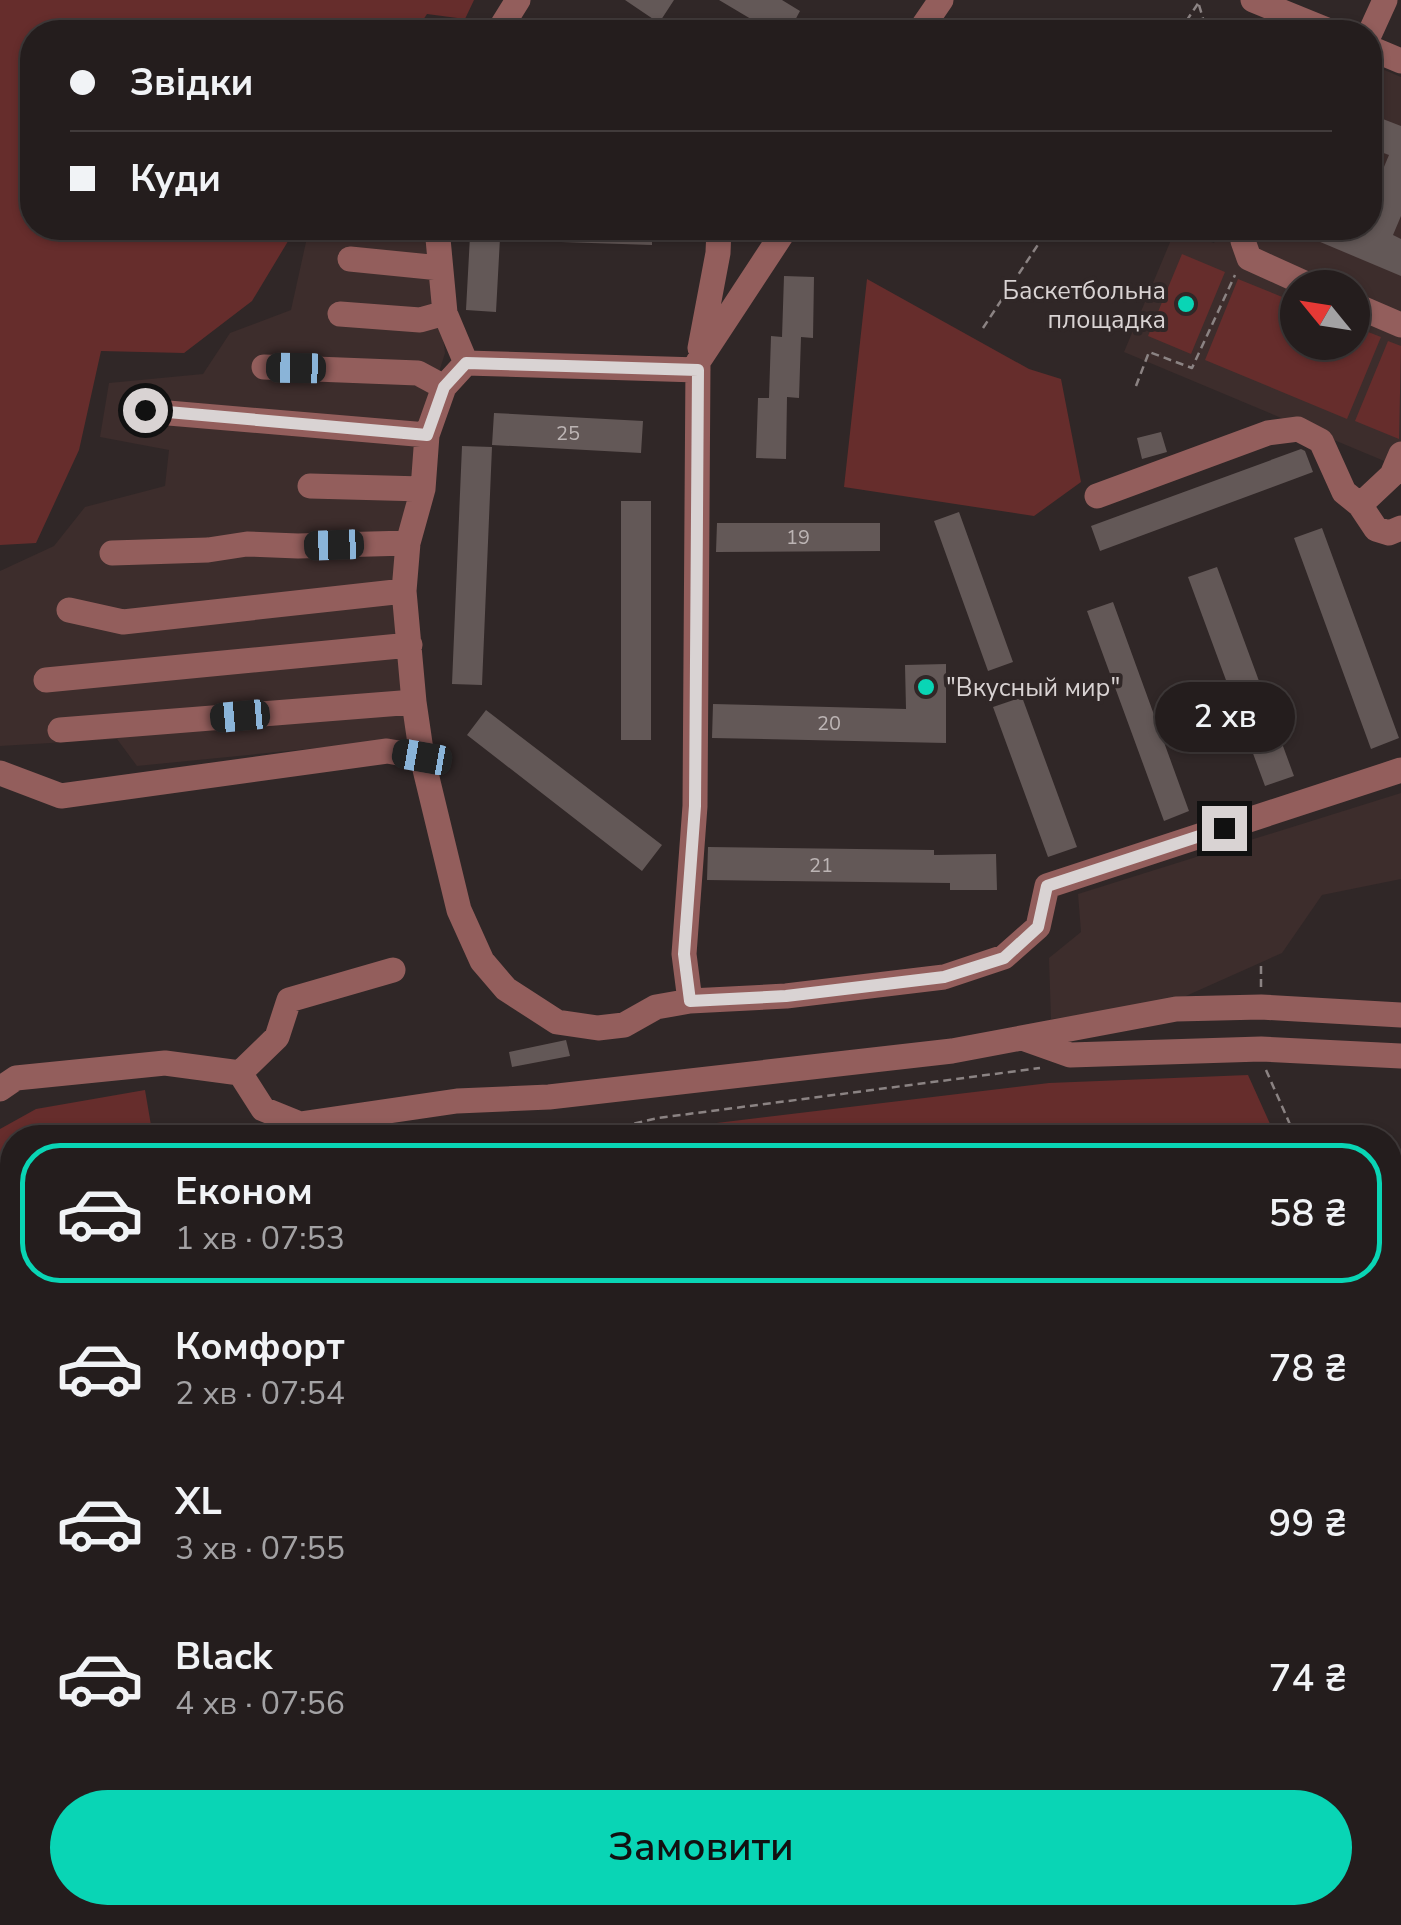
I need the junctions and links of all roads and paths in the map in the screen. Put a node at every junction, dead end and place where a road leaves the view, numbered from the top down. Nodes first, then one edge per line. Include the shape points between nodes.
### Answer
1 (1253, 0) edge
2 (1186, 20) edge
3 (1203, 20) edge
4 (1302, 20) edge
5 (439, 240) edge
6 (719, 240) edge
7 (778, 240) edge
8 (1041, 240) edge
9 (1244, 240) edge
10 (1248, 258) junction
11 (350, 259) dead end
12 (440, 268) junction
13 (1280, 272) edge
14 (1370, 312) edge
15 (445, 313) junction
16 (340, 314) dead end
17 (1401, 325) edge
18 (983, 328) dead end
19 (466, 363) junction
20 (698, 366) junction
21 (264, 367) dead end
22 (1136, 386) dead end
23 (444, 387) junction
24 (145, 410) dead end
25 (427, 435) junction
26 (1401, 454) edge
27 (310, 486) dead end
28 (423, 488) junction
29 (1096, 496) dead end
30 (1360, 504) junction
31 (1401, 528) edge
32 (408, 543) junction
33 (112, 553) dead end
34 (404, 590) junction
35 (69, 610) dead end
36 (410, 645) junction
37 (46, 680) dead end
38 (414, 702) junction
39 (60, 730) dead end
40 (422, 757) junction
41 (1401, 770) edge
42 (0, 773) edge
43 (393, 970) dead end
44 (690, 1001) junction
45 (1401, 1015) edge
46 (1020, 1038) junction
47 (1401, 1056) edge
48 (1262, 1059) dead end
49 (1038, 1068) dead end
50 (240, 1072) junction
51 (5, 1078) edge
52 (628, 1125) edge
53 (1290, 1125) edge

1 - 4 street
2 - 3 path via 1198,2
5 - 12 street
6 - 20 street
7 - 20 street
8 - 18 path
9 - 10 street
10 - 13 street
10 - 22 path via 1229,281 1192,368 1148,352
11 - 12 street
12 - 15 street
14 - 17 street
15 - 16 street via 420,320
15 - 19 street
19 - 20 street
19 - 23 street
20 - 44 street via 695,806 684,954
21 - 23 street via 418,373
23 - 25 street
24 - 25 street
25 - 28 street
26 - 30 street via 1392,475
27 - 28 street
28 - 32 street
29 - 30 street via 1298,428 1321,441 1344,492
30 - 31 street via 1376,529
32 - 33 street
32 - 34 street
34 - 35 street via 123,622
34 - 36 street
36 - 37 street
36 - 38 street
38 - 39 street
38 - 40 street
40 - 42 street via 387,750 61,796
40 - 44 street via 458,910 482,962 506,989 557,1022 598,1028
41 - 44 street via 1047,886 1038,927 1004,958 944,977
43 - 50 street via 289,1000 277,1037
45 - 46 street via 1176,1009
46 - 47 street via 1070,1055 1261,1049
46 - 50 street via 300,1124 263,1109
48 - 53 path
49 - 52 path
50 - 51 street via 165,1063

